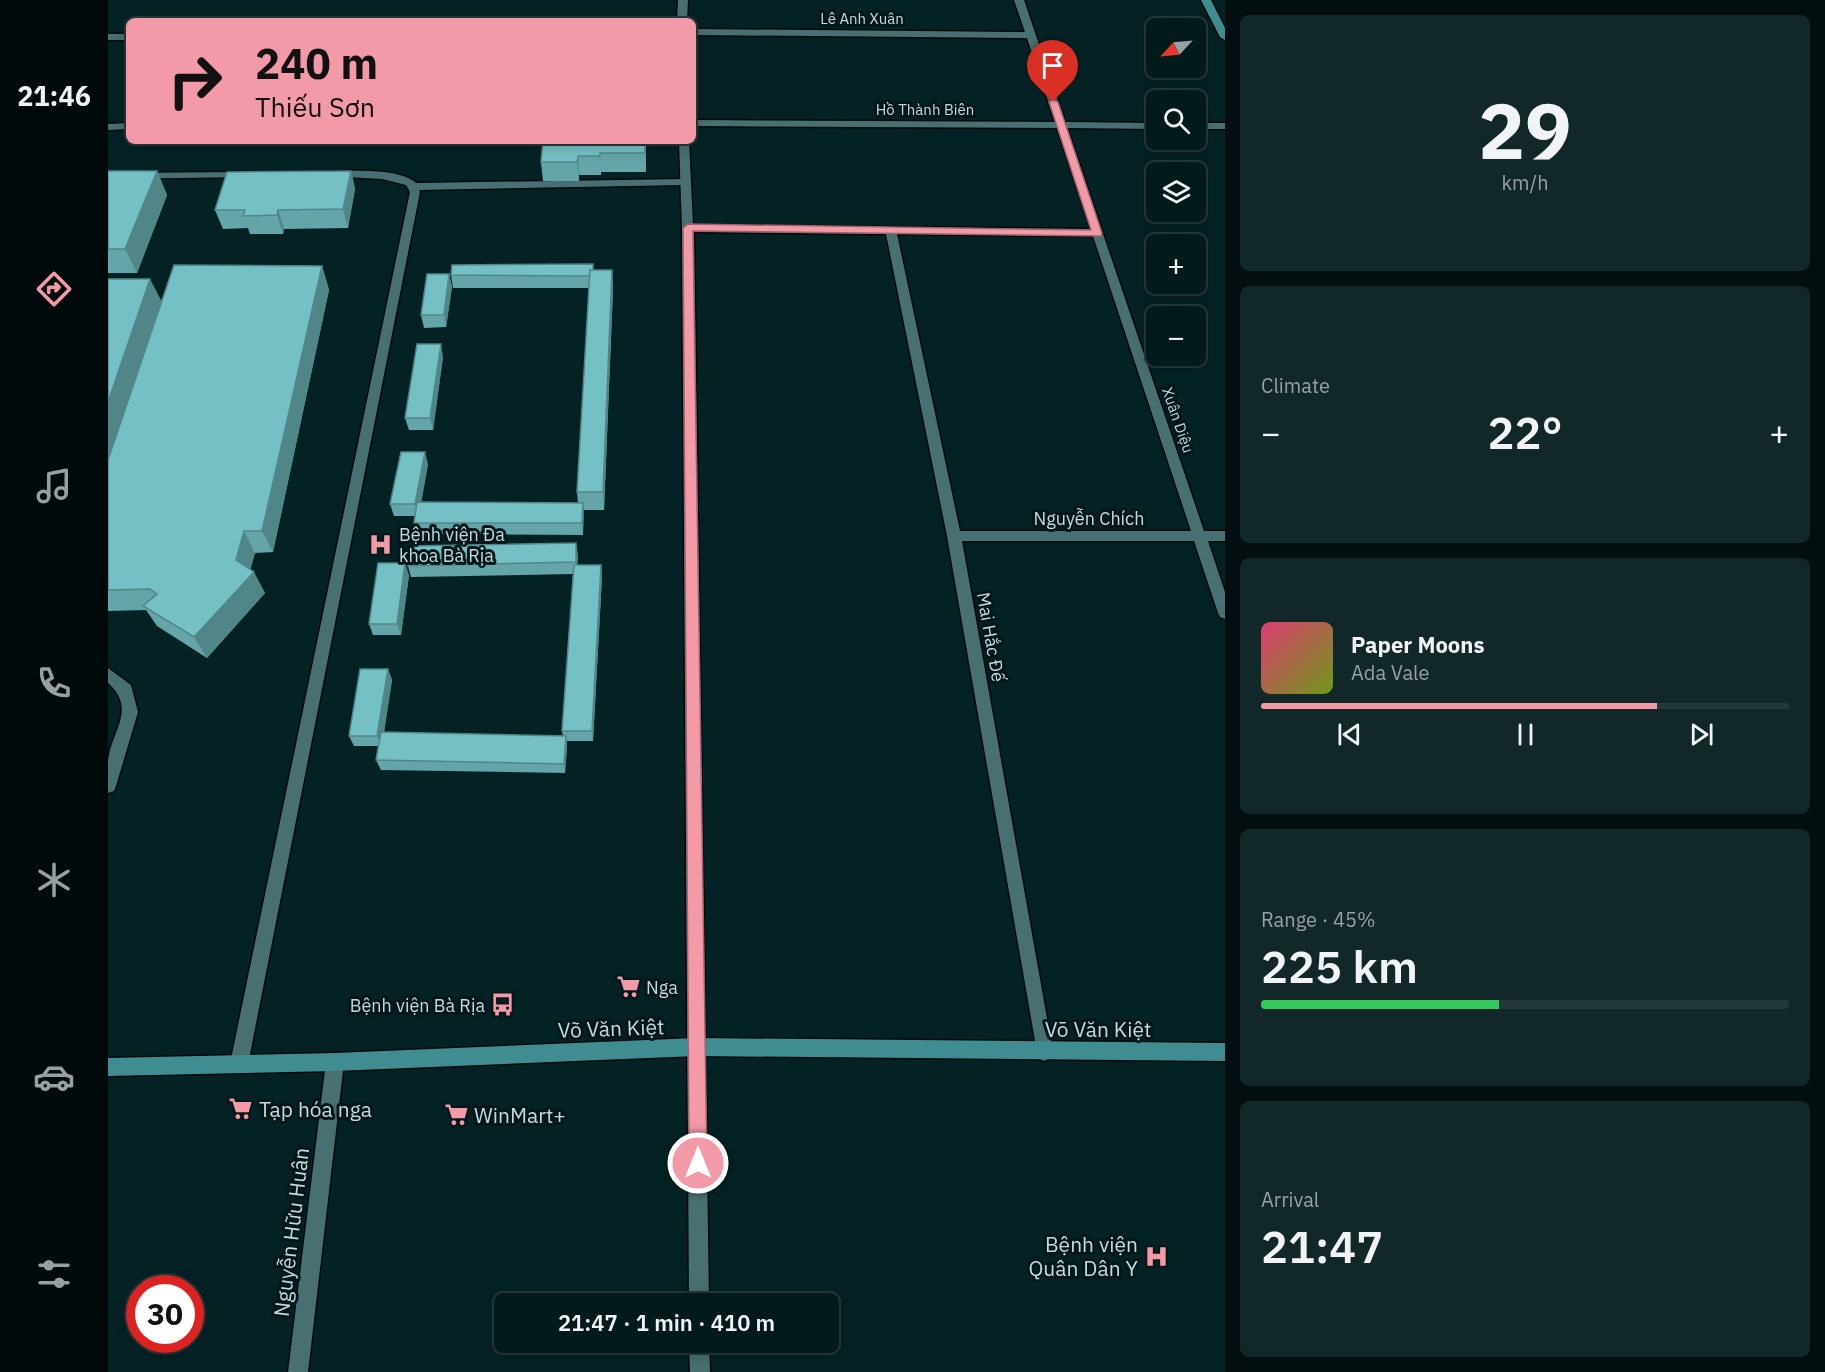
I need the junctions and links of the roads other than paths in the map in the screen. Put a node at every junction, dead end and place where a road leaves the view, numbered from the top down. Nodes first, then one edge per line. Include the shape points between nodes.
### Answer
1 (682, 0) edge
2 (1019, 0) edge
3 (1206, 0) edge
4 (682, 18) edge
5 (696, 32) edge
6 (1030, 34) junction
7 (108, 37) edge
8 (126, 37) edge
9 (1225, 37) edge
10 (696, 123) edge
11 (1061, 125) junction
12 (126, 126) edge
13 (1146, 126) edge
14 (1206, 126) edge
15 (1225, 126) edge
16 (108, 127) edge
17 (684, 144) edge
18 (258, 175) edge
19 (316, 175) edge
20 (108, 176) edge
21 (686, 182) junction
22 (413, 187) junction
23 (688, 228) junction
24 (891, 231) junction
25 (1097, 233) junction
26 (954, 536) junction
27 (1200, 536) junction
28 (1225, 536) edge
29 (1225, 613) edge
30 (108, 674) edge
31 (114, 754) edge
32 (108, 786) edge
33 (697, 1047) junction
34 (1044, 1052) junction
35 (1225, 1052) edge
36 (335, 1062) junction
37 (239, 1064) junction
38 (108, 1067) edge
39 (699, 1293) edge
40 (699, 1353) edge
41 (298, 1372) edge
42 (700, 1372) edge

1 - 4 street
2 - 6 street, Xuân Diệu
3 - 9 street
5 - 6 street, Lê Anh Xuân
6 - 11 street, Xuân Diệu
7 - 8 street
10 - 11 street, Hồ Thành Biên
11 - 13 street, Hồ Thành Biên
11 - 25 street, Xuân Diệu
12 - 16 street
14 - 15 street
17 - 21 street
18 - 20 street
19 - 22 street via 374,174 399,178
21 - 22 street
21 - 23 street
22 - 37 street
23 - 24 street
23 - 33 street
24 - 25 street
24 - 26 street, Mai Hắc Đế
25 - 27 street, Xuân Diệu
26 - 27 street, Nguyễn Chích
26 - 34 street, Mai Hắc Đế
27 - 28 street, Nguyễn Chích
27 - 29 street, Xuân Diệu
30 - 31 street via 126,690 130,712
31 - 32 street
33 - 34 street, Võ Văn Kiệt
33 - 36 street, Võ Văn Kiệt
33 - 39 street
34 - 35 street, Võ Văn Kiệt
36 - 37 street, Võ Văn Kiệt
36 - 41 street, Nguyễn Hữu Huân
37 - 38 street, Võ Văn Kiệt
40 - 42 street

